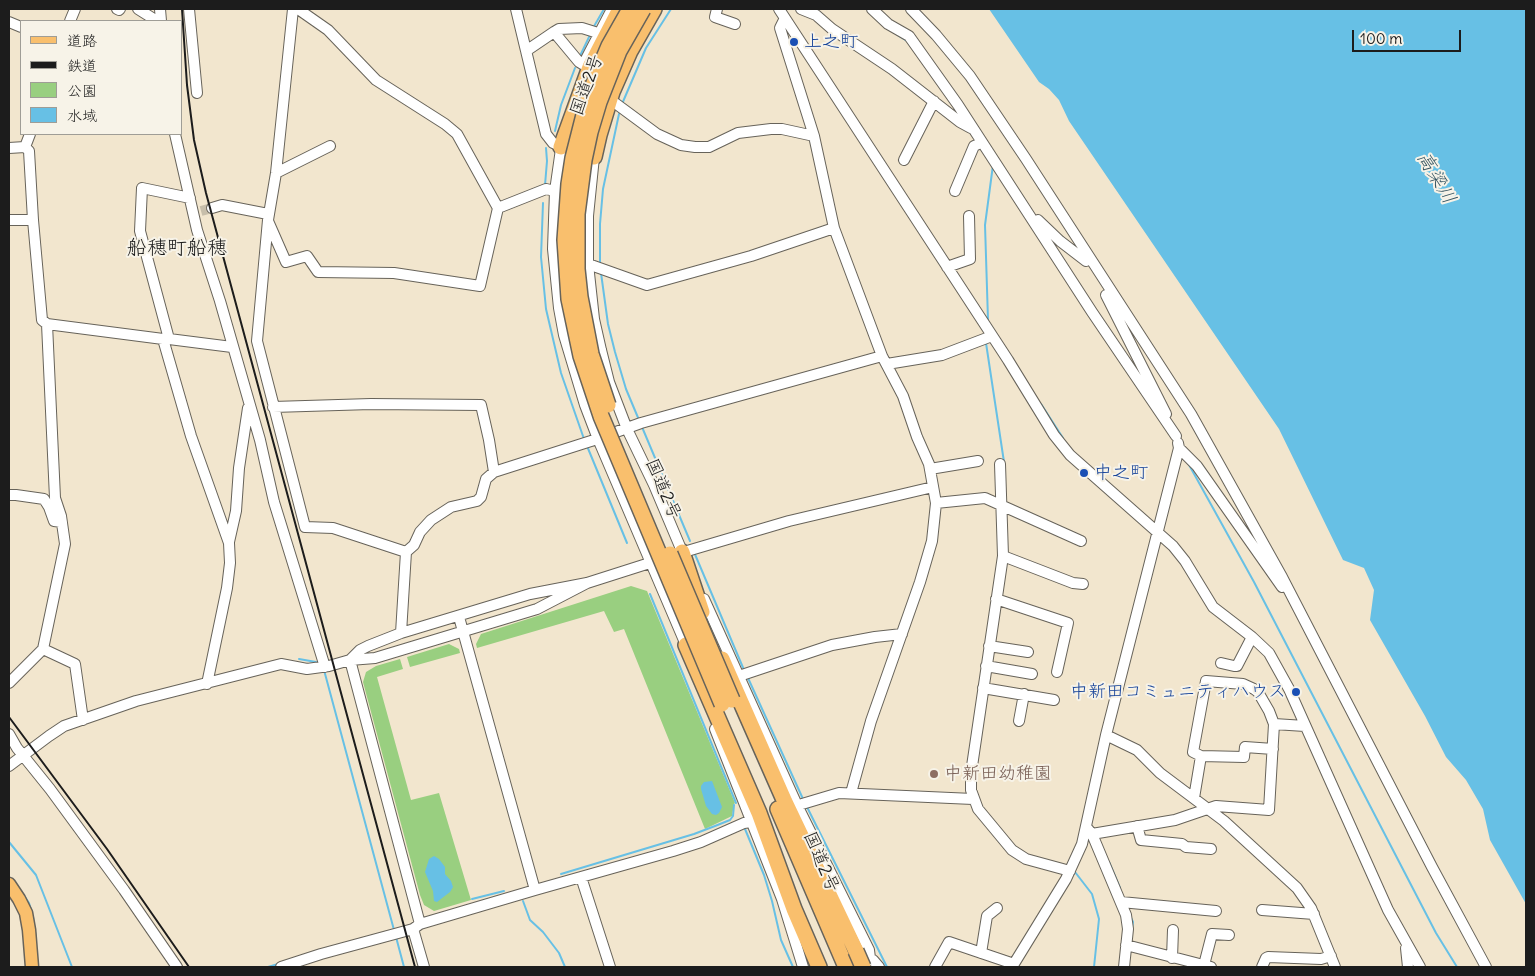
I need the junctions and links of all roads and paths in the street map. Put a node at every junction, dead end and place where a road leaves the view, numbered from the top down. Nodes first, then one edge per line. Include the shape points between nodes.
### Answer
1 (138, 9) edge
2 (189, 9) edge
3 (293, 9) edge
4 (298, 9) edge
5 (516, 9) edge
6 (612, 9) edge
7 (620, 9) edge
8 (630, 9) edge
9 (663, 9) edge
10 (717, 9) edge
11 (779, 9) edge
12 (801, 9) edge
13 (872, 9) edge
14 (911, 9) edge
15 (648, 12) edge
16 (786, 18) junction
17 (155, 20) edge
18 (735, 24) dead end
19 (594, 31) junction
20 (554, 32) junction
21 (526, 51) junction
22 (584, 65) junction
23 (197, 92) dead end
24 (934, 101) junction
25 (615, 104) junction
26 (974, 130) junction
27 (30, 135) edge
28 (175, 135) edge
29 (814, 136) junction
30 (980, 143) junction
31 (330, 146) dead end
32 (25, 147) junction
33 (561, 147) junction
34 (9, 148) edge
35 (594, 157) junction
36 (904, 160) dead end
37 (276, 173) junction
38 (555, 191) junction
39 (955, 191) dead end
40 (590, 194) junction
41 (190, 198) junction
42 (212, 208) tunnel mouth
43 (498, 208) junction
44 (1026, 210) junction
45 (969, 216) dead end
46 (268, 217) junction
47 (9, 220) edge
48 (33, 220) junction
49 (834, 228) junction
50 (1089, 259) junction
51 (588, 264) junction
52 (947, 267) junction
53 (1103, 279) junction
54 (46, 324) junction
55 (992, 336) junction
56 (166, 339) junction
57 (232, 347) junction
58 (884, 360) junction
59 (249, 404) junction
60 (274, 407) junction
61 (627, 429) junction
62 (1176, 436) junction
63 (598, 439) junction
64 (1179, 448) junction
65 (978, 461) dead end
66 (1000, 464) dead end
67 (930, 469) junction
68 (494, 472) junction
69 (933, 488) junction
70 (9, 495) edge
71 (936, 503) junction
72 (1004, 506) junction
73 (62, 522) junction
74 (1158, 532) junction
75 (1081, 541) dead end
76 (229, 543) junction
77 (406, 552) junction
78 (682, 552) junction
79 (1006, 557) junction
80 (650, 563) junction
81 (587, 583) junction
82 (1083, 584) dead end
83 (1291, 593) junction
84 (999, 600) junction
85 (459, 617) junction
86 (463, 632) junction
87 (401, 633) junction
88 (902, 634) junction
89 (1252, 637) junction
90 (686, 645) junction
91 (992, 646) junction
92 (43, 649) junction
93 (1028, 652) dead end
94 (350, 660) junction
95 (1222, 663) dead end
96 (325, 667) junction
97 (989, 667) junction
98 (1057, 672) dead end
99 (1032, 674) dead end
100 (739, 676) junction
101 (9, 683) edge
102 (207, 684) junction
103 (986, 688) junction
104 (1024, 694) junction
105 (1054, 700) dead end
106 (727, 702) junction
107 (83, 720) junction
108 (1019, 721) dead end
109 (1274, 724) junction
110 (1305, 726) junction
111 (9, 734) edge
112 (1106, 735) junction
113 (1273, 749) junction
114 (23, 755) junction
115 (1201, 756) junction
116 (9, 766) edge
117 (851, 793) junction
118 (973, 798) junction
119 (1194, 798) junction
120 (795, 806) junction
121 (1210, 809) junction
122 (754, 821) junction
123 (1138, 826) junction
124 (1092, 832) junction
125 (1211, 849) dead end
126 (1071, 869) junction
127 (581, 877) junction
128 (9, 884) edge
129 (535, 890) junction
130 (1124, 902) junction
131 (997, 908) dead end
132 (1262, 910) dead end
133 (1216, 911) dead end
134 (1314, 914) junction
135 (417, 926) junction
136 (1173, 930) dead end
137 (1229, 935) dead end
138 (1406, 944) junction
139 (1129, 946) junction
140 (981, 953) junction
141 (1331, 956) junction
142 (1172, 958) junction
143 (859, 963) edge
144 (1013, 966) edge
145 (1207, 966) edge
146 (32, 967) edge
147 (177, 967) edge
148 (281, 967) edge
149 (424, 967) edge
150 (610, 967) edge
151 (803, 967) edge
152 (819, 967) edge
153 (835, 967) edge
154 (879, 967) edge
155 (935, 967) edge
156 (1124, 967) edge
157 (1262, 967) edge
158 (1335, 967) edge
159 (1408, 967) edge
160 (1420, 967) edge
161 (1486, 967) edge

1 - 17 street
2 - 23 street
3 - 37 street
4 - 43 street via 328,30 376,80 457,134
5 - 21 street
6 - 19 street
7 - 33 highway via 590,67
8 - 106 highway, 国道2号, bridge via 609,46 579,128 569,184 565,240 569,299 581,356 604,423
9 - 25 street via 635,58
10 - 18 street via 715,17
11 - 16 street
12 - 24 street via 816,15
13 - 26 street via 888,24 909,36
14 - 50 street via 970,76
15 - 35 highway via 612,92
15 - 106 highway, 国道2号, bridge via 620,51 608,76 590,132 577,214 580,297 591,354 611,413
16 - 29 street via 780,28
16 - 52 street
19 - 20 street via 565,28
19 - 22 street
20 - 21 street
20 - 22 street
21 - 33 street via 546,134 553,144
22 - 33 street via 568,110
24 - 26 street
24 - 36 street
25 - 29 street via 658,134 681,145 709,147 738,133 770,129
25 - 40 street
26 - 30 street
27 - 32 street
28 - 41 street
29 - 49 street
30 - 39 street via 974,146
30 - 44 street
31 - 37 street
32 - 34 street
32 - 48 street via 29,151
33 - 35 street
33 - 38 street
35 - 40 street
37 - 46 street
38 - 43 street via 546,189
38 - 63 street via 554,249 559,308 572,363
40 - 51 street
41 - 56 street via 142,188 140,231
41 - 57 street via 197,212
42 - 46 street via 222,206
43 - 46 street via 480,286 394,272 318,272 307,256 286,262
44 - 50 street via 1060,241 1086,261
44 - 62 street
45 - 52 street via 970,259
46 - 60 street via 257,341
47 - 48 street
48 - 54 street via 42,320
49 - 51 street via 752,256 647,285
49 - 58 street
50 - 53 street
51 - 61 street via 601,350
52 - 55 street
53 - 62 street via 1104,289
53 - 83 street via 1191,414
54 - 56 street
54 - 73 street via 54,498
55 - 58 street via 942,356
55 - 74 street via 1070,455
56 - 57 street
56 - 76 street via 191,436
57 - 59 street
58 - 61 street via 761,389
58 - 67 street via 903,396
59 - 76 street
59 - 96 street via 274,502
60 - 68 street via 481,405
60 - 77 street via 305,527 334,528
61 - 63 street
61 - 78 street
62 - 64 street
63 - 68 street
63 - 80 street
64 - 74 street
64 - 83 street via 1197,466 1282,588
65 - 67 street
66 - 72 street
67 - 69 street
68 - 77 street via 486,479 477,501 451,507 431,520
69 - 71 street
69 - 78 street via 789,520
70 - 73 street via 44,499 54,521
71 - 72 street via 985,498
71 - 88 street via 932,541
72 - 75 street
72 - 79 street
73 - 92 street via 65,544
74 - 89 street via 1185,561 1213,607
74 - 112 street
76 - 102 street via 228,588
77 - 87 street
78 - 80 street
78 - 100 street
78 - 143 highway via 703,616
79 - 82 street
79 - 84 street
80 - 81 street
80 - 90 street
81 - 85 street via 530,594
81 - 86 street via 537,609
83 - 161 street
84 - 91 street
84 - 98 street via 1068,623
85 - 86 street
85 - 87 street
86 - 94 street via 375,658
86 - 129 street
87 - 94 street via 360,650
88 - 100 street via 832,645
88 - 117 street via 871,720
89 - 95 street via 1237,666
89 - 110 street via 1269,653
90 - 122 street via 688,664
90 - 152 highway via 759,813
91 - 93 street
91 - 97 street
92 - 101 street
92 - 107 street via 75,664
94 - 96 street
94 - 135 street
96 - 102 street via 307,669 281,664
97 - 99 street
97 - 103 street
100 - 120 street
102 - 107 street via 136,701
103 - 104 street
103 - 118 street via 971,774
104 - 105 street
104 - 108 street
106 - 143 highway, 国道2号 via 783,820
106 - 153 highway, 国道2号
107 - 114 street via 64,726
109 - 110 street
109 - 113 street
109 - 115 street via 1254,689 1243,684 1206,681 1193,752
110 - 138 street
111 - 114 street
112 - 119 street via 1137,750 1160,773
112 - 124 street
113 - 115 street via 1245,747 1244,757
113 - 121 street via 1269,810 1216,806
114 - 116 street
114 - 147 street
115 - 119 street
117 - 118 street
117 - 120 street via 839,793
118 - 126 street via 978,809 1015,853 1026,859
119 - 121 street
120 - 143 street via 869,950
121 - 123 street via 1175,820
121 - 134 street via 1297,888
122 - 127 street via 674,851
122 - 151 street
123 - 124 street
123 - 125 street via 1141,840
124 - 126 street via 1082,844
124 - 130 street
126 - 144 street
127 - 129 street
127 - 150 street
128 - 146 main road via 26,913
129 - 135 street
130 - 133 street
130 - 139 street
131 - 140 street via 987,916
132 - 134 street
134 - 141 street
135 - 148 street
135 - 149 street
136 - 142 street
137 - 145 street via 1212,934
138 - 159 street
138 - 160 street
139 - 142 street
139 - 156 street
140 - 144 street
140 - 155 street via 949,942
141 - 157 street via 1321,959 1268,957
141 - 158 street
142 - 145 street
143 - 154 street via 875,962

